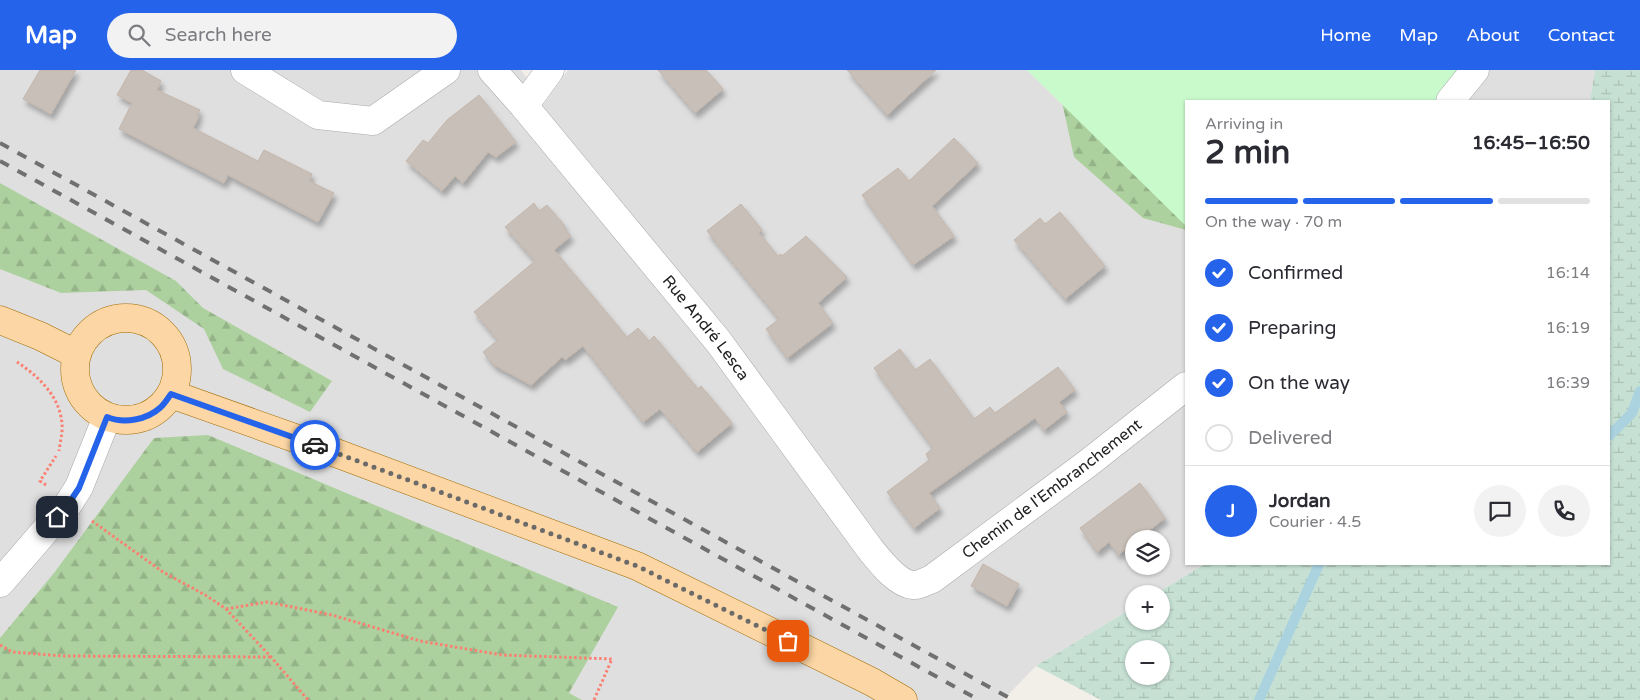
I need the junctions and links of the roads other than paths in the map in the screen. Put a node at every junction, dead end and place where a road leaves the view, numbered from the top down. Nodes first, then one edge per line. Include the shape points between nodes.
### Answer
1 (245, 70) edge
2 (446, 70) edge
3 (492, 70) edge
4 (550, 70) edge
5 (1475, 70) edge
6 (1451, 100) edge
7 (524, 106) junction
8 (0, 320) edge
9 (76, 354) junction
10 (1185, 387) edge
11 (171, 394) junction
12 (107, 417) junction
13 (0, 583) edge
14 (914, 586) joint
15 (903, 700) edge

1 - 2 street via 318,115 373,121
3 - 7 street, Rue André Lesca
4 - 7 street
5 - 6 street
7 - 14 street, Rue André Lesca via 718,341 870,549 888,570 904,583
8 - 9 main road
9 - 11 main road via 84,338 104,323 128,317 145,321 160,330 171,344 177,377
9 - 12 main road via 77,386 85,402
10 - 14 street, Chemin de l'Embranchement via 932,579
11 - 12 main road via 161,407 146,417 130,420
11 - 15 main road via 637,566
12 - 13 street via 79,488

